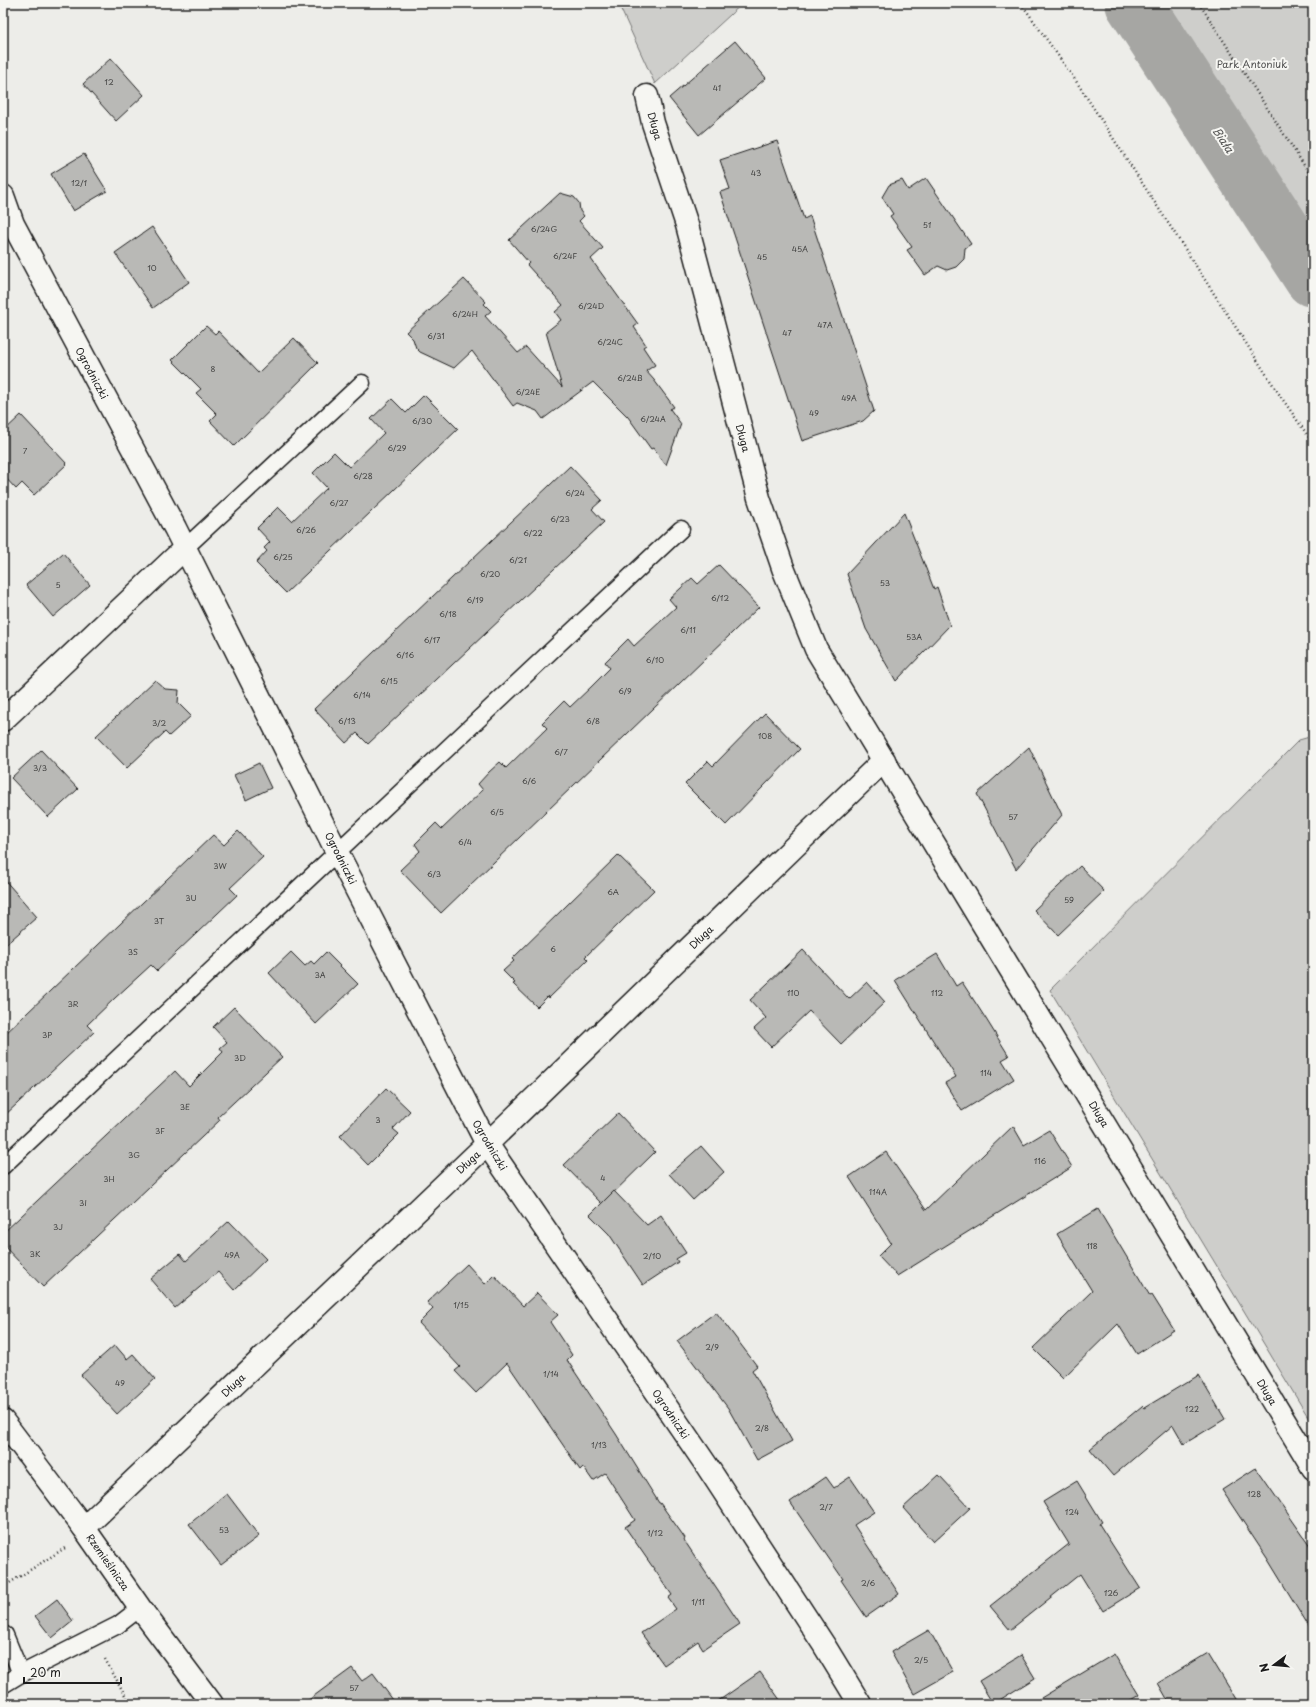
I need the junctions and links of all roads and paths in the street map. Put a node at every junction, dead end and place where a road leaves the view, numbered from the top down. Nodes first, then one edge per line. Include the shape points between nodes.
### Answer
1 (1021, 3) edge
2 (1199, 3) edge
3 (647, 96) dead end
4 (1313, 179) edge
5 (3, 196) edge
6 (362, 383) dead end
7 (1313, 443) edge
8 (681, 529) dead end
9 (185, 548) junction
10 (3, 720) edge
11 (884, 760) junction
12 (337, 852) junction
13 (487, 1144) junction
14 (3, 1166) edge
15 (3, 1421) edge
16 (1313, 1468) edge
17 (84, 1528) junction
18 (68, 1547) dead end
19 (3, 1588) edge
20 (140, 1608) junction
21 (3, 1634) edge
22 (104, 1657) dead end
23 (20, 1674) junction
24 (3, 1685) edge
25 (130, 1704) edge
26 (212, 1704) edge
27 (860, 1704) edge

1 - 7 path via 1076,81
2 - 4 path
3 - 11 street, Długa via 689,232 759,498 783,568 816,649
5 - 9 street, Ogrodniczki via 13,224
6 - 9 lane
8 - 12 lane
9 - 10 street
9 - 12 street, Ogrodniczki
11 - 13 street, Długa
11 - 16 street, Długa
12 - 13 street, Ogrodniczki
12 - 14 lane
13 - 17 street, Długa
13 - 27 street, Ogrodniczki via 711,1473 824,1644
15 - 17 street, Rzemieślnicza
17 - 20 street, Rzemieślnicza
18 - 19 path
20 - 23 lane via 118,1625
20 - 26 street, Rzemieślnicza
21 - 23 lane
22 - 25 path
23 - 24 lane

